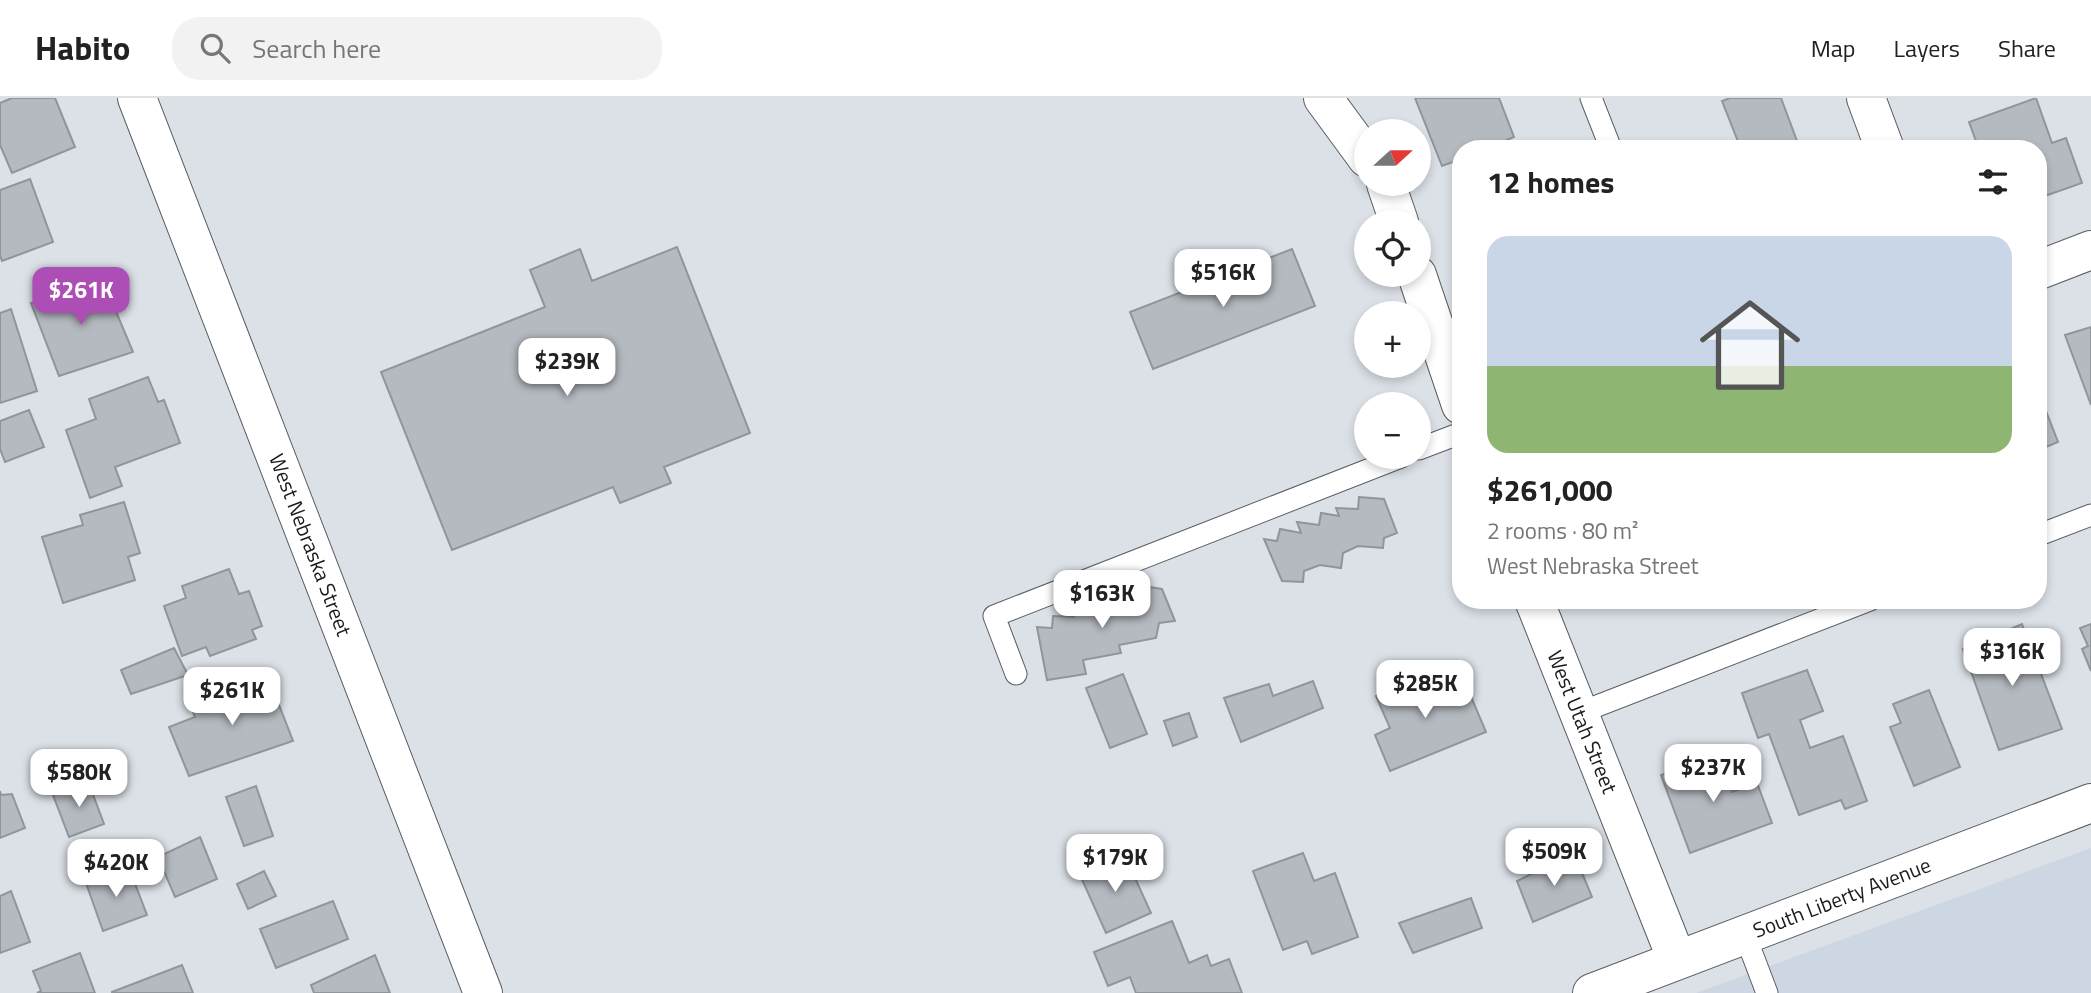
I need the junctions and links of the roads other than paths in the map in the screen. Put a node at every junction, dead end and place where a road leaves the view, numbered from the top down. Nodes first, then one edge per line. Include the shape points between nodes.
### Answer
1 (137, 98) edge
2 (1323, 98) edge
3 (1591, 98) edge
4 (1866, 98) edge
5 (1354, 140) edge
6 (1607, 140) edge
7 (1882, 140) edge
8 (2091, 250) edge
9 (2047, 267) edge
10 (1421, 287) edge
11 (1452, 378) edge
12 (1452, 436) edge
13 (1431, 444) edge
14 (1370, 469) edge
15 (2091, 515) edge
16 (2047, 532) edge
17 (1538, 609) edge
18 (1847, 609) edge
19 (1016, 674) dead end
20 (1579, 713) junction
21 (2091, 803) edge
22 (1745, 935) junction
23 (1677, 960) junction
24 (1617, 989) edge
25 (483, 993) edge
26 (1767, 993) edge

1 - 25 street, West Nebraska Street
2 - 5 street
3 - 6 lane
4 - 7 street
8 - 9 street
10 - 11 street
12 - 13 lane
14 - 19 lane via 994,616
15 - 16 lane
17 - 20 street, West Utah Street
18 - 20 lane
20 - 23 street, West Utah Street
21 - 22 street, South Liberty Avenue
22 - 23 street, South Liberty Avenue
22 - 26 lane
23 - 24 street, South Liberty Avenue

